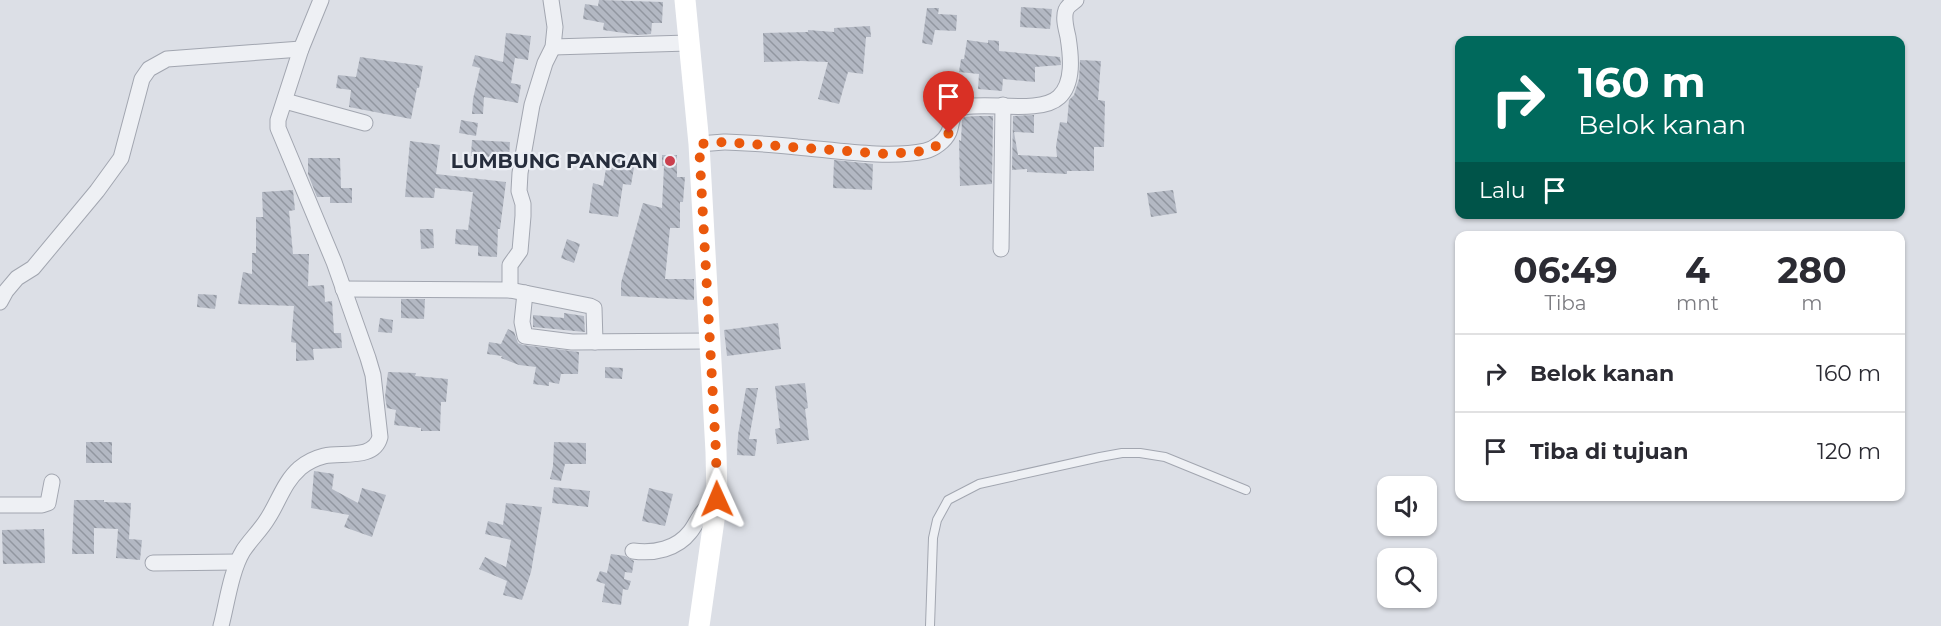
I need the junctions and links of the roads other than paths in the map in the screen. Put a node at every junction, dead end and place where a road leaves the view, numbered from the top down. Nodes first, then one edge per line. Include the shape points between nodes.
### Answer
1 (321, 0) edge
2 (550, 0) edge
3 (685, 0) edge
4 (1076, 0) edge
5 (688, 43) junction
6 (553, 47) junction
7 (301, 49) junction
8 (285, 101) junction
9 (1003, 105) junction
10 (365, 123) dead end
11 (699, 144) junction
12 (1001, 249) dead end
13 (343, 289) junction
14 (518, 292) junction
15 (0, 302) edge
16 (709, 341) junction
17 (595, 342) junction
18 (52, 482) dead end
19 (1246, 490) dead end
20 (717, 499) junction
21 (0, 504) edge
22 (633, 551) dead end
23 (237, 562) junction
24 (153, 563) dead end
25 (221, 626) edge
26 (699, 626) edge
27 (930, 626) edge

1 - 7 street
2 - 6 street via 555,27
3 - 5 street
4 - 9 street via 1066,10 1071,61 1068,83 1059,97 1034,106
5 - 6 street
5 - 11 street
6 - 14 street via 532,105 519,183 523,213 520,251 510,265
7 - 8 street
7 - 15 street via 166,59 149,69 142,79 121,158 33,268 17,278
8 - 10 street
8 - 13 street via 278,120 280,138
9 - 11 street via 957,110 949,133 926,151 886,154 724,142
9 - 12 street
11 - 16 street
13 - 14 street
13 - 23 street via 373,375 381,430 379,443 370,451 326,456 300,468 285,484 268,518
14 - 17 street via 592,307
14 - 17 street via 525,336
16 - 17 street
16 - 20 street
18 - 21 street via 48,503
19 - 27 lane via 1165,457 1140,453 1100,457 979,484 948,500 937,520
20 - 22 street via 681,541 666,549
20 - 26 street
23 - 24 street
23 - 25 street

